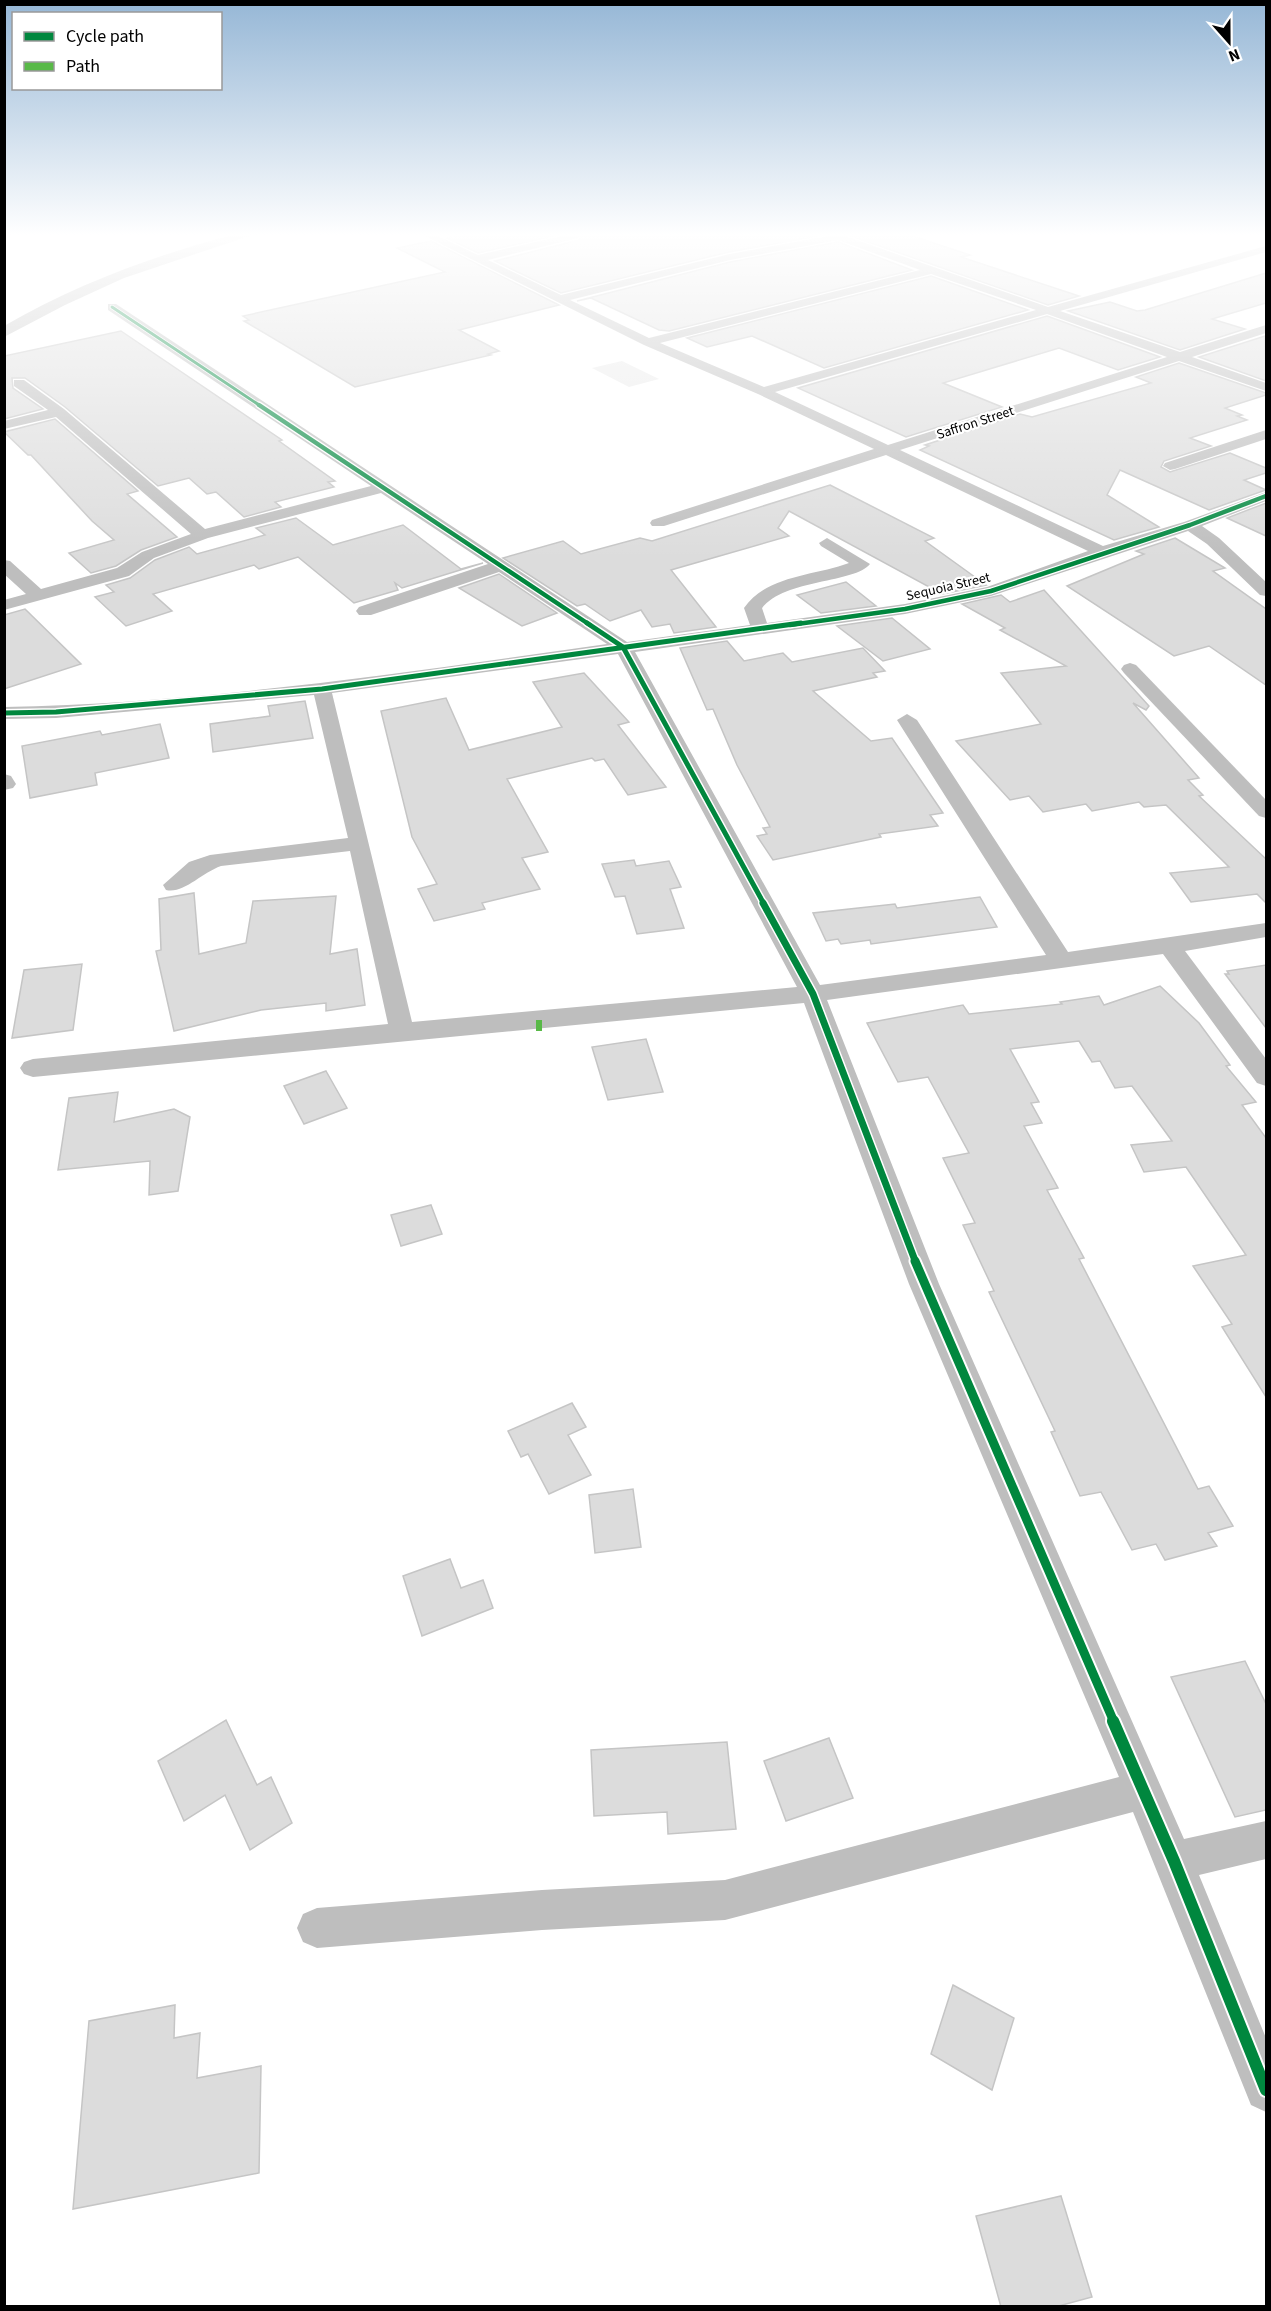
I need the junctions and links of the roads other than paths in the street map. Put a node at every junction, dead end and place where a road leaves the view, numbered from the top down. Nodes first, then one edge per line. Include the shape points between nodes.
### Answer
1 (168, 344) edge
2 (652, 344) edge
3 (928, 344) edge
4 (1142, 344) edge
5 (1220, 344) edge
6 (1180, 357) junction
7 (19, 383) dead end
8 (1266, 387) edge
9 (763, 391) junction
10 (59, 412) junction
11 (4, 425) edge
12 (1266, 434) edge
13 (889, 450) junction
14 (1170, 466) dead end
15 (384, 487) junction
16 (1266, 496) edge
17 (658, 523) dead end
18 (1190, 525) junction
19 (202, 535) junction
20 (826, 543) dead end
21 (1102, 552) junction
22 (4, 565) edge
23 (502, 565) junction
24 (1266, 569) edge
25 (1248, 574) junction
26 (1266, 591) edge
27 (37, 595) junction
28 (4, 605) edge
29 (365, 611) dead end
30 (760, 628) junction
31 (622, 647) junction
32 (1130, 669) dead end
33 (322, 689) junction
34 (4, 713) edge
35 (907, 720) dead end
36 (1266, 812) edge
37 (360, 843) junction
38 (174, 885) dead end
39 (1266, 930) edge
40 (1169, 946) junction
41 (1062, 961) junction
42 (813, 994) junction
43 (402, 1031) junction
44 (33, 1068) dead end
45 (1266, 1077) edge
46 (1143, 1790) junction
47 (1266, 1840) edge
48 (1174, 1861) junction
49 (317, 1928) dead end
50 (1266, 2090) edge

1 - 15 street
2 - 9 street
3 - 9 street
4 - 6 street
5 - 6 street, Saffron Street
6 - 8 street
6 - 13 street, Saffron Street
7 - 10 street
9 - 13 street
10 - 11 street
10 - 19 street
12 - 14 street
13 - 17 street, Saffron Street
13 - 21 street
15 - 19 street
15 - 23 street
16 - 18 street, Sequoia Street
18 - 21 street, Sequoia Street
18 - 25 street
19 - 27 street via 148,555 123,572
20 - 30 street via 862,564 757,600 753,608
21 - 30 street, Sequoia Street via 991,591 905,609
22 - 27 street
23 - 29 street
23 - 31 street
24 - 25 street
25 - 26 street
27 - 28 street
30 - 31 street, Sequoia Street
31 - 33 street, Sequoia Street
31 - 42 street
32 - 36 street
33 - 34 street, Sequoia Street
33 - 37 street
35 - 41 street
37 - 38 street via 218,860 197,867
37 - 43 street
39 - 40 street
40 - 41 street
40 - 45 street
41 - 42 street
42 - 43 street
42 - 46 street via 924,1284
43 - 44 street
46 - 48 street
46 - 49 street via 725,1900
47 - 48 street
48 - 50 street

